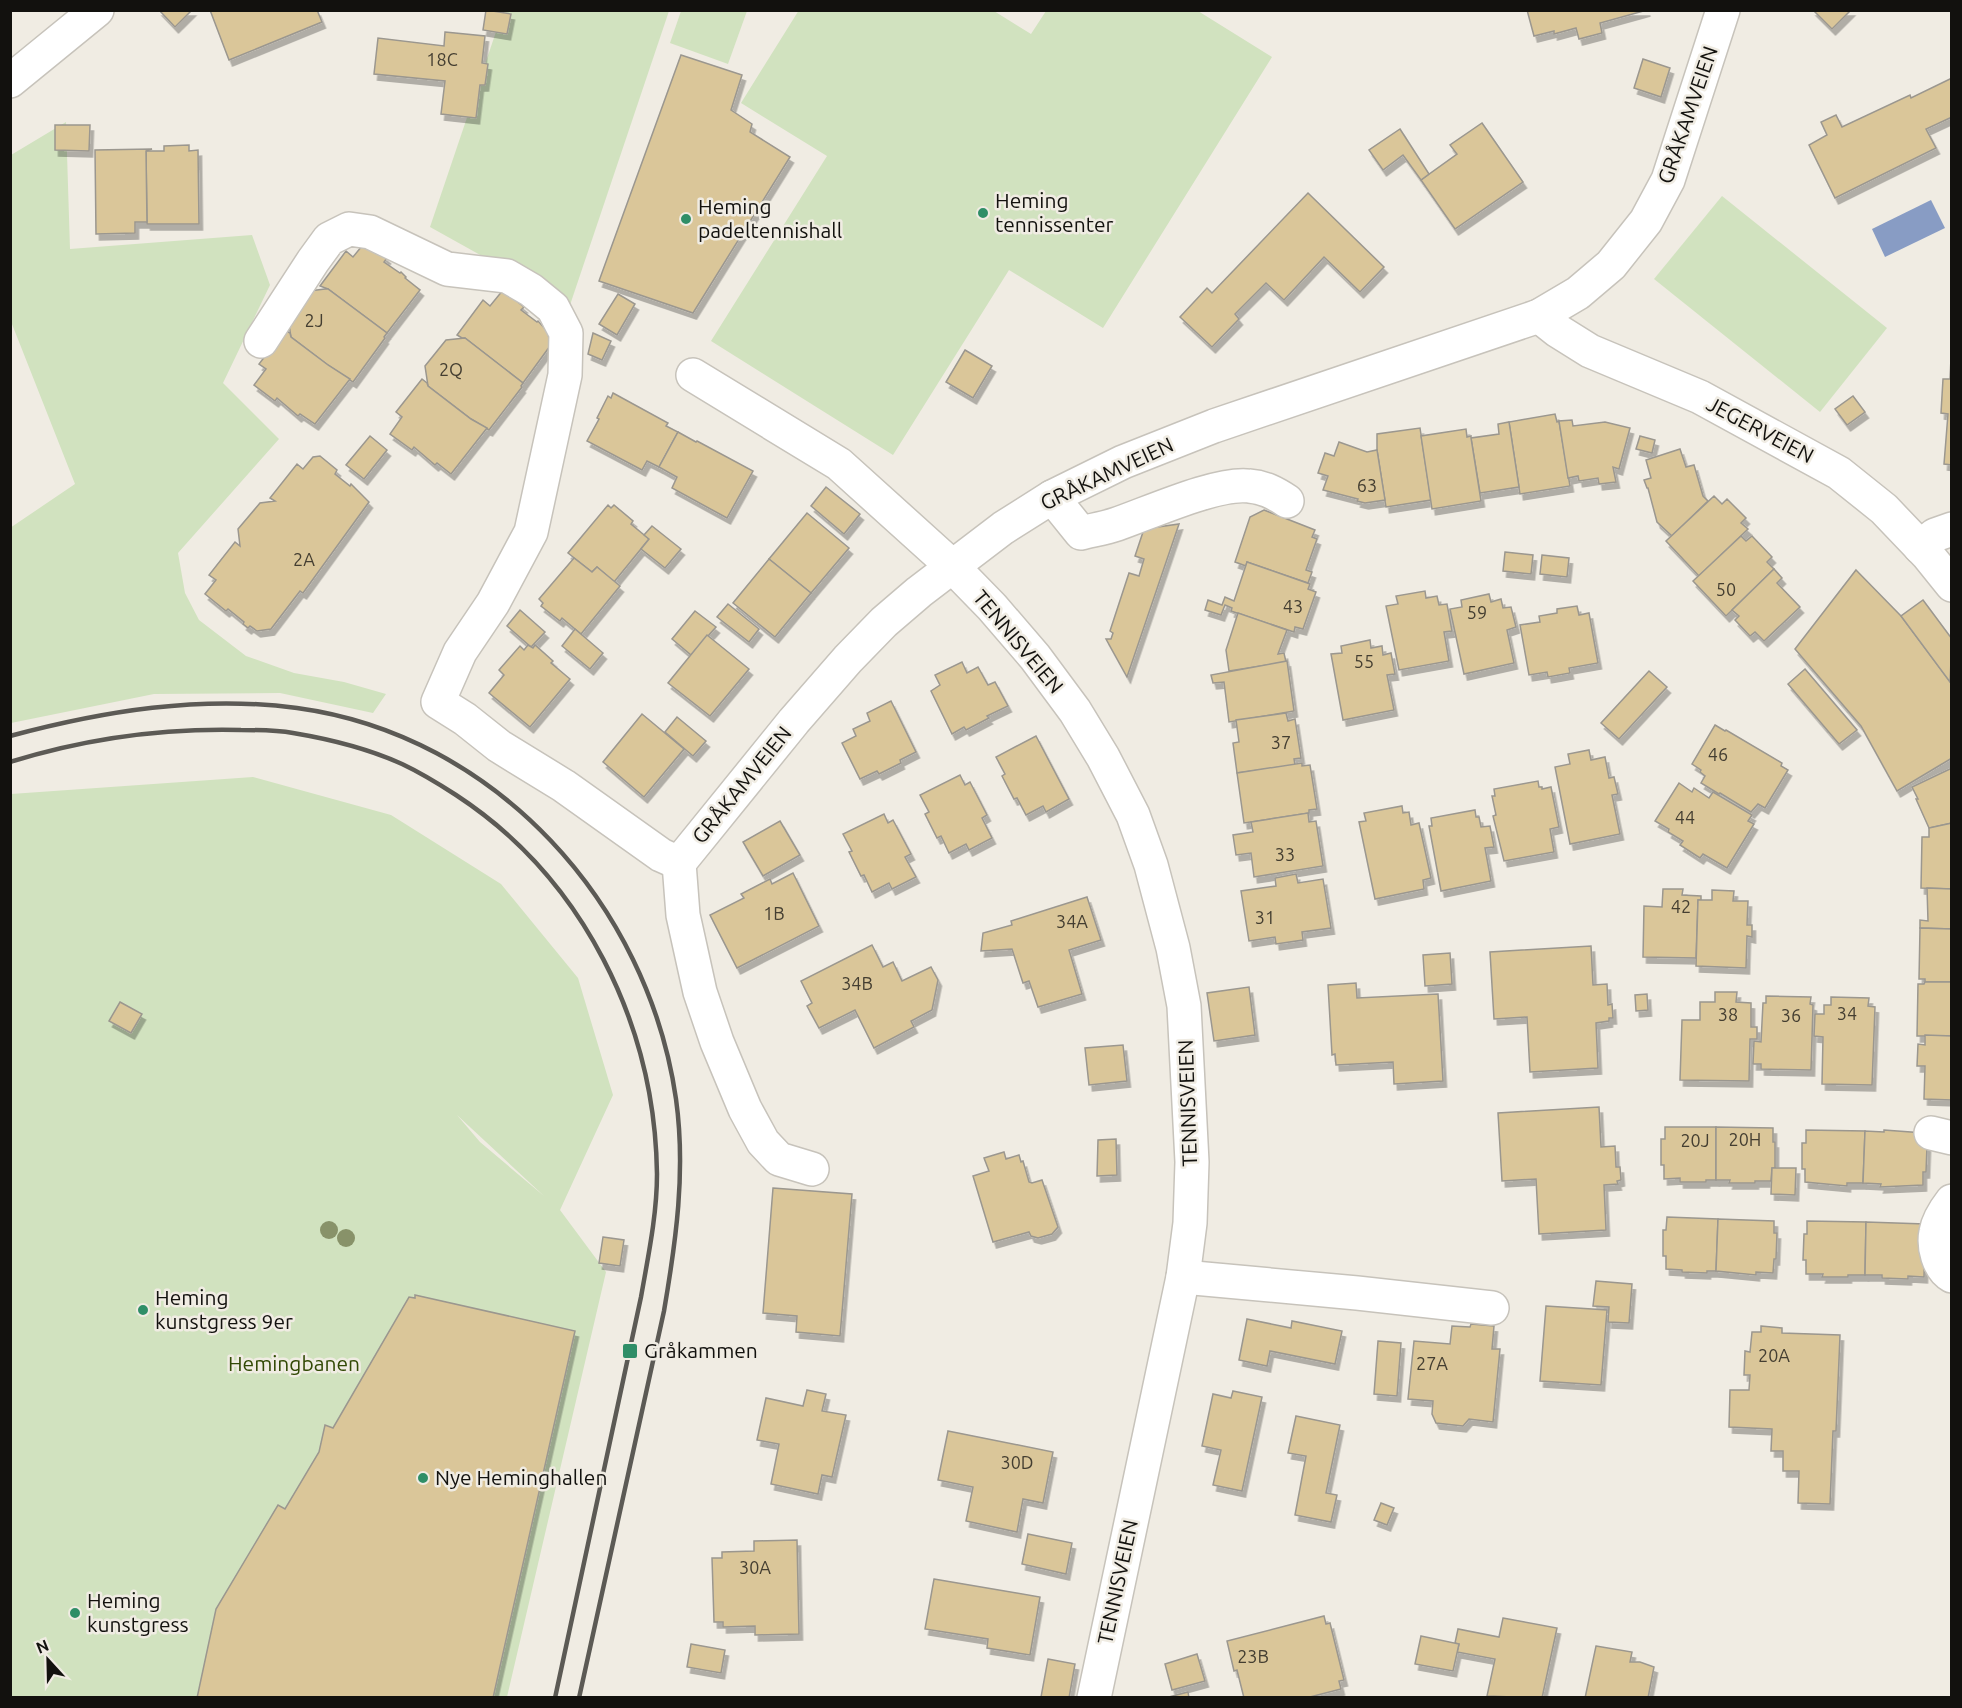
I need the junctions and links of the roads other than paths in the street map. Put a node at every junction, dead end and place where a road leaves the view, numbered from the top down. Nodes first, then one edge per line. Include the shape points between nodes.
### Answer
1 (97, 10) edge
2 (1723, 10) edge
3 (10, 81) edge
4 (1539, 316) junction
5 (261, 341) dead end
6 (693, 375) dead end
7 (1052, 496) junction
8 (1287, 501) dead end
9 (1952, 530) edge
10 (1920, 547) junction
11 (952, 566) junction
12 (1952, 585) edge
13 (679, 863) junction
14 (812, 1169) dead end
15 (1952, 1201) edge
16 (1952, 1276) edge
17 (1183, 1277) junction
18 (1492, 1308) dead end
19 (1094, 1698) edge

1 - 3 street
2 - 4 street, GRÅKAMVEIEN via 1668,180 1646,221 1611,265 1578,293
4 - 7 street, GRÅKAMVEIEN via 1214,426 1123,462
4 - 10 street, JEGERVEIEN via 1590,351 1700,398 1839,473 1884,509
5 - 13 street via 329,239 349,229 370,232 447,269 507,276 554,308 566,333 565,375 531,532 493,603 460,652 438,702 465,718 499,747 564,786 661,855
6 - 11 street, TENNISVEIEN via 839,464
7 - 8 street via 1081,533 1227,487 1247,485 1269,490
7 - 11 street, GRÅKAMVEIEN
9 - 10 street
10 - 12 street, JEGERVEIEN
11 - 13 street, GRÅKAMVEIEN via 884,622 848,659
11 - 17 street, TENNISVEIEN via 1035,657 1075,711 1133,814 1151,865 1184,1006 1192,1162
13 - 14 street, GRÅKAMVEIEN via 683,915 700,992 746,1109 763,1142 779,1159
15 - 16 street via 1942,1214 1935,1245 1939,1261
17 - 18 street
17 - 19 street, TENNISVEIEN

